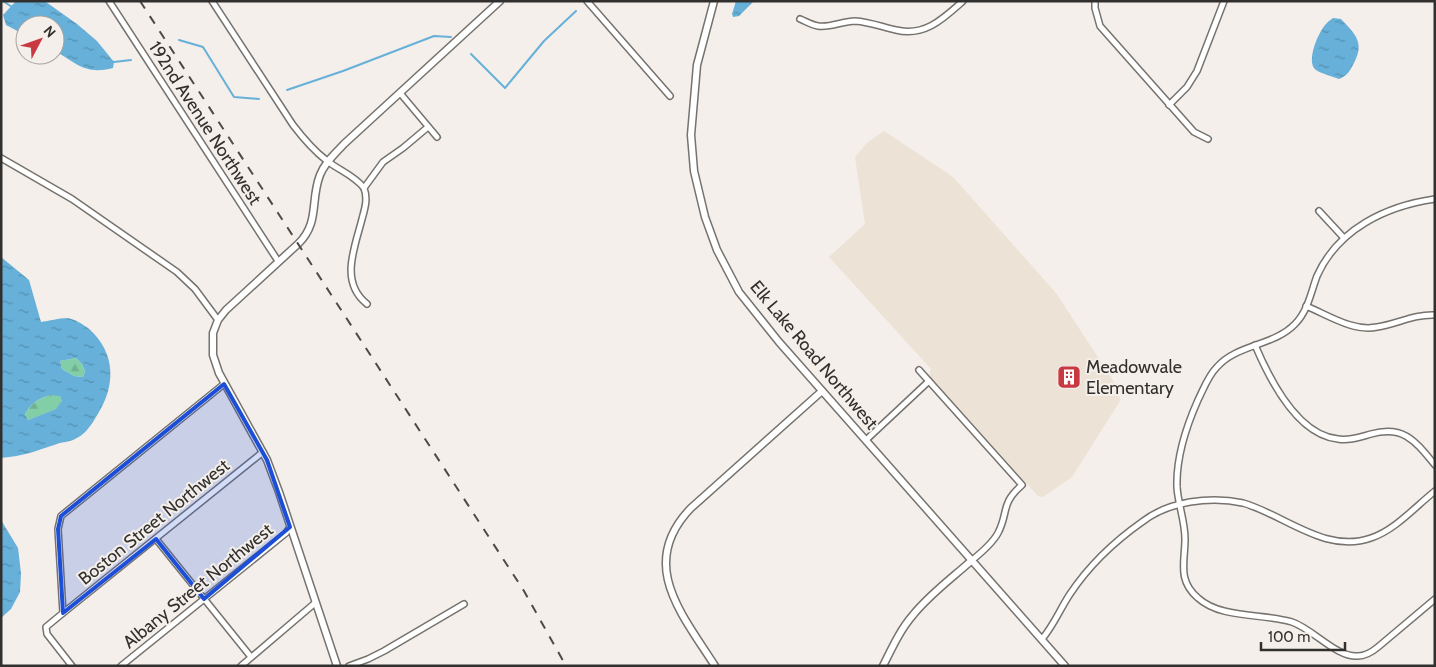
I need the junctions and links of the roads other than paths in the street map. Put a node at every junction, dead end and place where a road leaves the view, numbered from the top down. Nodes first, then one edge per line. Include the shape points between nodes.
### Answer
1 (109, 1) edge
2 (212, 1) edge
3 (500, 1) edge
4 (587, 1) edge
5 (714, 1) edge
6 (964, 1) edge
7 (1095, 1) edge
8 (1224, 1) edge
9 (800, 19) dead end
10 (400, 93) junction
11 (670, 96) dead end
12 (1169, 105) junction
13 (428, 127) junction
14 (437, 138) dead end
15 (1208, 139) dead end
16 (1, 158) edge
17 (327, 161) junction
18 (364, 188) junction
19 (1435, 199) edge
20 (1319, 211) dead end
21 (1344, 238) junction
22 (278, 261) junction
23 (367, 304) dead end
24 (1306, 306) junction
25 (1435, 315) edge
26 (218, 320) junction
27 (1255, 345) junction
28 (919, 370) dead end
29 (929, 381) junction
30 (224, 384) junction
31 (822, 391) junction
32 (866, 440) junction
33 (262, 452) junction
34 (1435, 465) edge
35 (1435, 491) edge
36 (1179, 504) junction
37 (290, 527) junction
38 (156, 539) junction
39 (971, 561) junction
40 (204, 599) junction
41 (1435, 599) edge
42 (315, 603) junction
43 (464, 604) dead end
44 (63, 613) junction
45 (1042, 639) junction
46 (251, 657) junction
47 (72, 666) edge
48 (121, 666) edge
49 (241, 666) edge
50 (337, 666) edge
51 (350, 666) edge
52 (715, 666) edge
53 (883, 666) edge
54 (1065, 666) edge

1 - 22 street, 192nd Avenue Northwest
2 - 17 street via 293,125 311,148
3 - 10 street
4 - 11 street
5 - 31 street, Elk Lake Road Northwest via 697,65 691,135 694,171 705,217 717,250 739,292
6 - 9 street via 939,22 914,31 849,21 818,26
7 - 12 street via 1100,26
8 - 12 street via 1197,71
10 - 13 street
10 - 17 street
12 - 15 street via 1194,132
13 - 14 street
13 - 18 street via 383,162
16 - 26 street via 72,200 177,272 203,298
17 - 18 street
17 - 22 street via 318,181 308,232
18 - 23 street via 366,204 351,276 357,295
19 - 21 street via 1381,214
20 - 21 street
21 - 24 street via 1325,260
22 - 26 street
24 - 25 street via 1362,328
24 - 27 street via 1290,329
26 - 30 street via 213,333 214,355
27 - 34 street via 1269,377 1284,399 1317,433 1346,440 1396,432 1414,441
27 - 36 street via 1223,361 1205,386 1182,443 1178,469
28 - 29 street
29 - 32 street
29 - 39 street via 1022,485 1007,503 994,539
30 - 33 street
30 - 44 street via 62,516 58,529
31 - 32 street, Elk Lake Road Northwest
31 - 52 street via 691,508 672,533 666,561 670,589
32 - 39 street, Elk Lake Road Northwest
33 - 37 street
33 - 38 street, Boston Street Northwest
35 - 36 street via 1386,531 1353,542 1320,537 1252,506 1232,501 1203,500
36 - 41 street via 1185,538 1184,574 1198,598 1218,609 1293,622 1349,656 1364,656 1378,648
36 - 45 street via 1142,521 1090,568
37 - 40 street, Albany Street Northwest
37 - 42 street
38 - 40 street
38 - 44 street, Boston Street Northwest
39 - 45 street, Elk Lake Road Northwest
39 - 53 street via 912,615
40 - 46 street
40 - 48 street, Albany Street Northwest
42 - 46 street
42 - 50 street
43 - 51 street via 368,660
44 - 47 street, Boston Street Northwest via 46,627 47,634
45 - 54 street, Elk Lake Road Northwest
46 - 49 street

